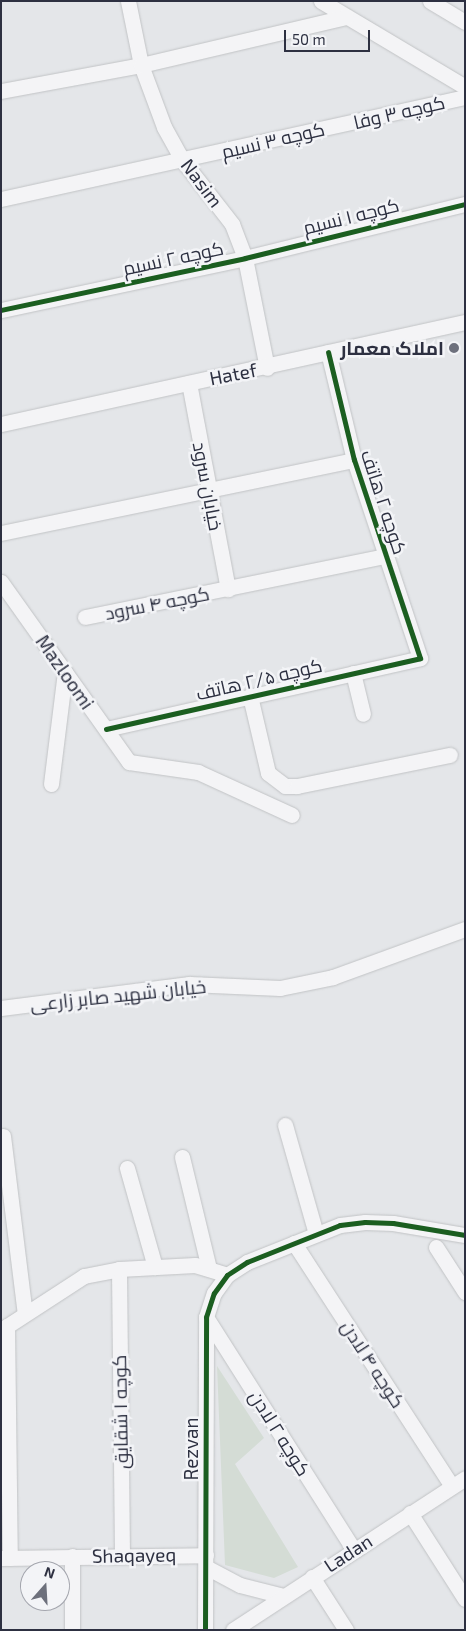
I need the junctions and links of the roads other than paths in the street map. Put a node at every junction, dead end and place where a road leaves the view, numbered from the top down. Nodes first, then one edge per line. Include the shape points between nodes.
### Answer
1 (128, 1) edge
2 (321, 1) edge
3 (430, 1) edge
4 (346, 17) junction
5 (465, 22) edge
6 (141, 65) junction
7 (465, 87) edge
8 (1, 91) edge
9 (465, 97) edge
10 (334, 126) joint
11 (183, 161) junction
12 (1, 199) edge
13 (465, 204) edge
14 (245, 258) junction
15 (1, 310) edge
16 (465, 322) edge
17 (328, 352) junction
18 (267, 368) junction
19 (189, 383) junction
20 (1, 424) edge
21 (354, 460) junction
22 (208, 490) junction
23 (1, 533) edge
24 (385, 556) junction
25 (1, 582) edge
26 (228, 589) junction
27 (85, 617) dead end
28 (420, 658) joint
29 (65, 672) junction
30 (353, 673) junction
31 (250, 696) junction
32 (363, 714) dead end
33 (106, 728) junction
34 (450, 755) dead end
35 (51, 784) dead end
36 (292, 816) dead end
37 (465, 929) edge
38 (1, 1008) edge
39 (285, 1125) dead end
40 (3, 1136) dead end
41 (182, 1157) dead end
42 (127, 1168) dead end
43 (316, 1234) junction
44 (465, 1235) edge
45 (294, 1243) junction
46 (436, 1247) dead end
47 (155, 1267) junction
48 (209, 1269) junction
49 (118, 1270) junction
50 (227, 1274) junction
51 (465, 1292) edge
52 (25, 1314) junction
53 (206, 1317) junction
54 (4, 1328) edge
55 (458, 1482) edge
56 (410, 1513) junction
57 (354, 1550) junction
58 (122, 1555) junction
59 (72, 1556) junction
60 (6, 1558) edge
61 (206, 1561) junction
62 (312, 1577) junction
63 (283, 1596) junction
64 (465, 1599) edge
65 (72, 1630) edge
66 (205, 1630) edge
67 (232, 1630) edge
68 (346, 1630) edge

1 - 6 street, Nasim
2 - 4 street
3 - 5 street
4 - 6 street
4 - 7 street
6 - 8 street
6 - 11 street, Nasim via 164,127
9 - 10 street, کوچه ۳ وفا
10 - 11 street, کوچه ۳ نسیم
11 - 12 street, کوچه ۳ نسیم
11 - 14 street, Nasim via 232,224
13 - 14 street, کوچه ۱ نسیم
14 - 15 street, کوچه ۲ نسیم
14 - 18 street, Nasim
16 - 17 street, Hatef
17 - 18 street, Hatef
17 - 21 street, کوچه ۲ هاتف
18 - 19 street, Hatef
19 - 20 street, Hatef
19 - 22 street, خیابان سرود
21 - 22 street
21 - 24 street, کوچه ۲ هاتف
22 - 23 street
22 - 26 street, خیابان سرود
24 - 26 street, کوچه ۴ سرود
24 - 28 street, کوچه ۲ هاتف
25 - 29 street, Mazloomi
26 - 27 street, کوچه ۴ سرود
28 - 30 street, کوچه ۲/۵ هاتف
29 - 33 street, Mazloomi
29 - 35 street
30 - 31 street, کوچه ۲/۵ هاتف
30 - 32 street
31 - 33 street, کوچه ۲/۵ هاتف
31 - 34 street via 268,772 285,786
33 - 36 street, Mazloomi via 129,762 198,772
37 - 38 street, خیابان شهید صابر زارعی via 333,977 280,988 190,984
39 - 43 street
40 - 52 street
41 - 48 street
42 - 47 street
43 - 44 street via 340,1225 365,1222
43 - 45 street
45 - 50 street
45 - 55 street, کوچه ۴ لادن
46 - 51 street
47 - 48 street via 195,1265
47 - 49 street
48 - 50 street
49 - 52 street via 84,1276
49 - 58 street, کوچه ۱ شقایق
50 - 53 street, Rezvan via 214,1293
52 - 54 street
53 - 57 street, کوچه ۲ لادن
53 - 61 street, Rezvan
54 - 60 street
55 - 56 street, Ladan
56 - 57 street, Ladan
56 - 64 street
57 - 62 street, Ladan
58 - 59 street, Shaqayeq
58 - 61 street, Shaqayeq
59 - 60 street, Shaqayeq
59 - 65 street
61 - 63 street via 240,1585
61 - 66 street, Rezvan
62 - 63 street, Ladan
62 - 68 street
63 - 67 street, Ladan

